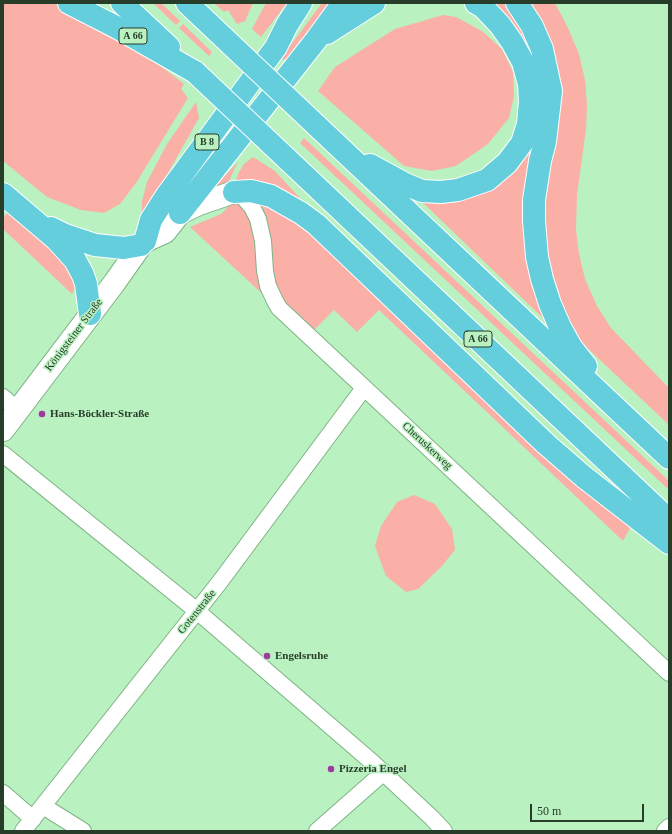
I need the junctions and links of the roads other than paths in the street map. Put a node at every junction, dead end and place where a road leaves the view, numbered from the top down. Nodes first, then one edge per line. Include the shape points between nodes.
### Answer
1 (69, 3) edge
2 (122, 3) edge
3 (187, 3) edge
4 (301, 3) edge
5 (314, 3) edge
6 (343, 3) edge
7 (374, 3) edge
8 (476, 3) edge
9 (517, 3) edge
10 (316, 40) junction
11 (276, 47) junction
12 (195, 72) junction
13 (316, 125) junction
14 (234, 192) junction
15 (3, 194) edge
16 (180, 213) junction
17 (30, 217) junction
18 (143, 243) junction
19 (90, 314) junction
20 (364, 388) junction
21 (10, 404) edge
22 (629, 421) junction
23 (3, 430) edge
24 (3, 454) edge
25 (669, 458) edge
26 (669, 520) edge
27 (669, 543) edge
28 (197, 611) junction
29 (669, 672) edge
30 (384, 772) junction
31 (3, 794) edge
32 (43, 806) junction
33 (28, 825) edge
34 (669, 827) edge
35 (83, 831) edge
36 (317, 831) edge
37 (444, 831) edge
38 (666, 831) edge

1 - 12 highway, A 66
2 - 12 highway, A 66
3 - 13 highway, bridge
4 - 11 highway
5 - 11 highway, B 8 via 292,32
6 - 10 highway, B 8
7 - 10 highway
8 - 13 highway via 500,25 512,42 523,62 529,84 528,124 522,143 507,163 487,180 458,190 422,191 368,164
9 - 22 highway via 532,26 542,50 550,90 545,142 534,200 535,239 542,279 550,304 571,347
10 - 16 highway, B 8
11 - 18 highway, B 8 via 167,195 151,220
12 - 26 highway, A 66, bridge
13 - 22 highway
14 - 16 main road
14 - 20 street, Cheruskerweg via 244,198 258,219 268,286 279,308
14 - 27 highway via 251,191 271,196 301,212 316,224 546,444
15 - 17 highway
16 - 18 main road, B 8 via 164,232
17 - 18 highway via 66,235 95,245 124,248
17 - 19 highway via 56,239 75,260 86,284
18 - 19 main road, Königsteiner Straße
19 - 21 main road, Königsteiner Straße
20 - 28 street, Gotenstraße
20 - 29 street, Cheruskerweg
21 - 23 main road, Königsteiner Straße
22 - 25 highway
24 - 28 street
28 - 30 street
28 - 32 street, Gotenstraße
30 - 36 street
30 - 37 street
31 - 33 street
32 - 33 street, Gotenstraße
32 - 35 street
34 - 38 street

